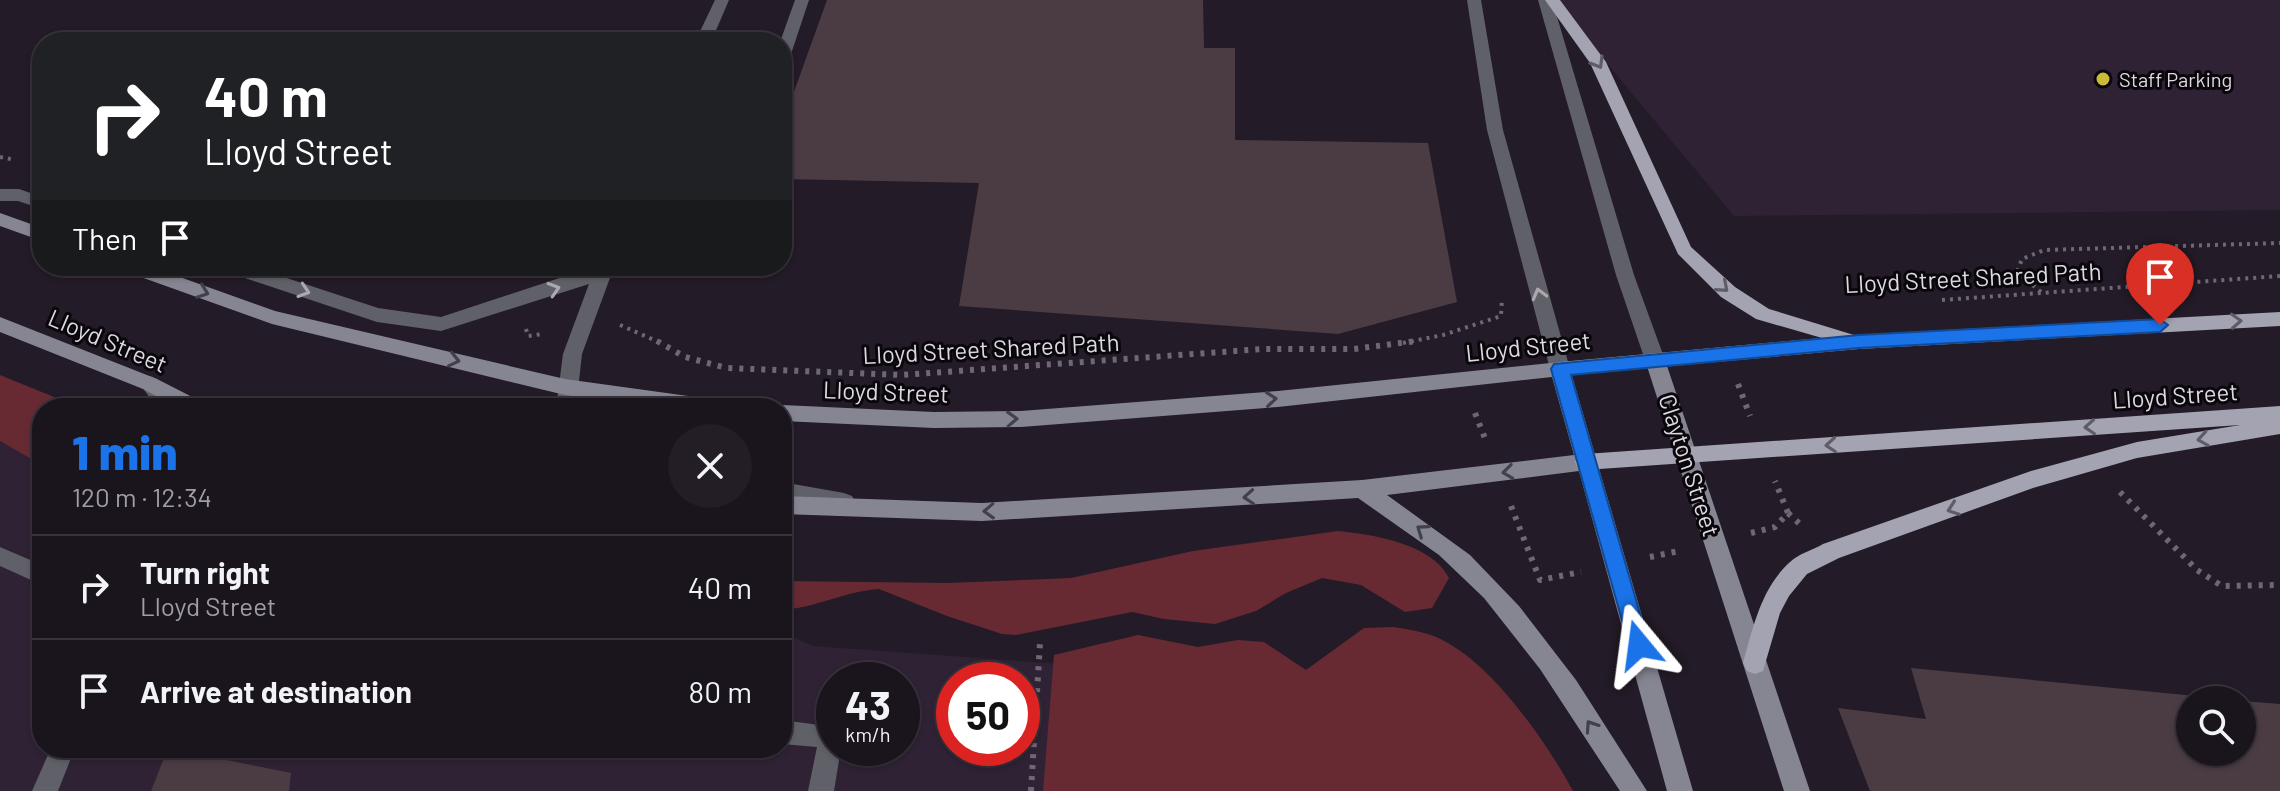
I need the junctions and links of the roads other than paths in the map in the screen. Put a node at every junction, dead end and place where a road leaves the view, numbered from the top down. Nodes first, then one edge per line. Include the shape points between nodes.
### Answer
1 (722, 0) edge
2 (802, 0) edge
3 (1474, 0) edge
4 (1545, 0) edge
5 (1552, 0) edge
6 (708, 32) edge
7 (791, 32) edge
8 (0, 195) edge
9 (32, 200) edge
10 (0, 219) edge
11 (32, 231) edge
12 (158, 276) edge
13 (260, 276) edge
14 (586, 276) edge
15 (602, 276) edge
16 (2280, 319) edge
17 (0, 324) edge
18 (1859, 342) junction
19 (1655, 360) junction
20 (1560, 369) junction
21 (150, 384) junction
22 (160, 398) edge
23 (176, 398) edge
24 (566, 398) edge
25 (792, 413) edge
26 (2280, 414) edge
27 (2280, 426) edge
28 (1686, 455) junction
29 (1585, 462) junction
30 (1362, 489) junction
31 (792, 493) edge
32 (792, 506) edge
33 (900, 511) junction
34 (0, 556) edge
35 (32, 570) edge
36 (1755, 663) junction
37 (792, 733) edge
38 (59, 758) edge
39 (45, 791) edge
40 (821, 791) edge
41 (1634, 791) edge
42 (1680, 791) edge
43 (1797, 791) edge

1 - 6 street
2 - 7 street
20 -> 3 street via 1495,130
4 - 19 street, Clayton Street
5 -> 18 main road via 1598,62 1684,250 1728,292 1763,314
8 - 9 street
10 - 11 main road
12 -> 24 main road via 272,317
13 -> 14 street via 377,315 441,324
15 - 24 street via 580,330
18 -> 16 main road, Lloyd Street
17 - 21 main road, Lloyd Street
18 - 19 main road, Lloyd Street
19 - 20 main road, Lloyd Street
19 - 28 main road, Clayton Street
25 -> 20 main road, Lloyd Street via 1021,419
20 - 29 main road
21 - 22 street
21 - 23 main road, Lloyd Street
26 -> 28 main road, Lloyd Street
27 -> 36 main road via 2122,454 2031,480 1831,551 1799,567 1781,589
28 - 29 main road, Lloyd Street
28 - 36 main road, Clayton Street
29 -> 30 main road, Lloyd Street
29 - 42 main road
30 -> 33 main road, Lloyd Street via 982,512
41 -> 30 main road via 1553,670 1492,591 1441,543
31 - 33 street
32 - 33 main road, Lloyd Street
34 - 35 street
36 - 43 main road, Clayton Street
37 - 40 street via 831,737
38 - 39 street

